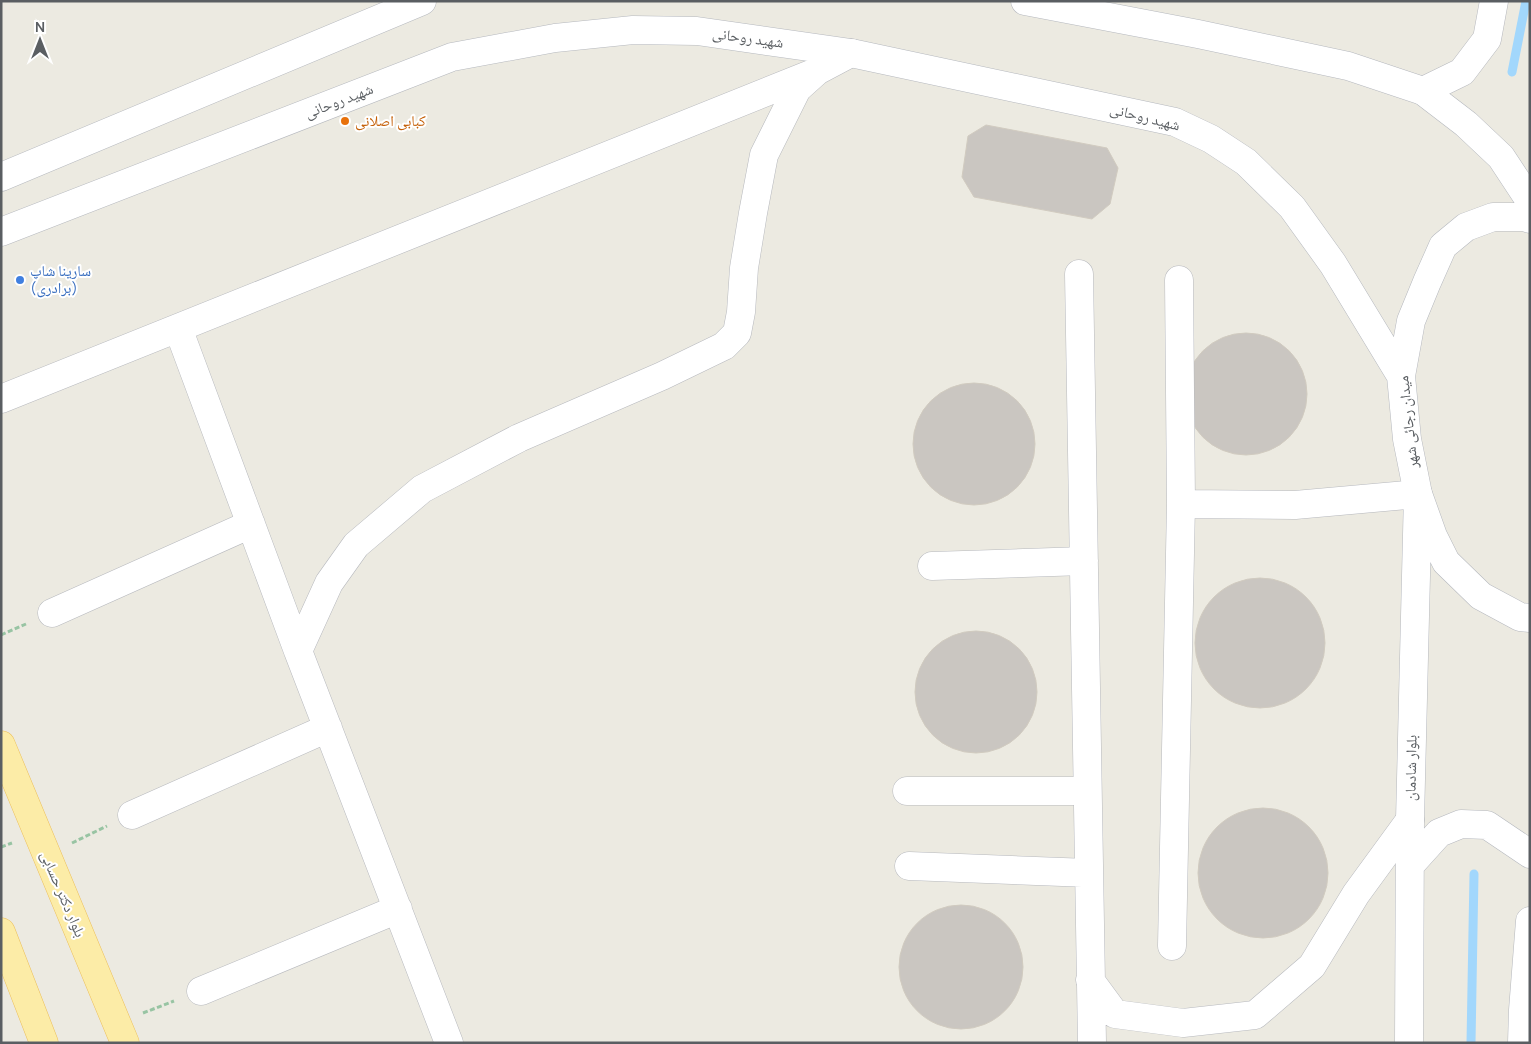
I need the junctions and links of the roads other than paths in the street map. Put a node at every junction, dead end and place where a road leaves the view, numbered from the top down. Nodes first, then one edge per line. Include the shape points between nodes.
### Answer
1 (422, 1) edge
2 (1024, 1) edge
3 (1494, 1) edge
4 (851, 53) junction
5 (817, 71) junction
6 (1423, 91) junction
7 (1, 177) edge
8 (1530, 201) edge
9 (1530, 219) edge
10 (1, 232) edge
11 (1079, 274) dead end
12 (1180, 280) dead end
13 (178, 328) junction
14 (1401, 376) junction
15 (1, 399) edge
16 (1418, 494) junction
17 (1181, 504) junction
18 (251, 524) junction
19 (1084, 561) junction
20 (932, 566) dead end
21 (52, 614) dead end
22 (1530, 618) edge
23 (298, 652) junction
24 (328, 728) junction
25 (1, 744) edge
26 (907, 791) dead end
27 (1088, 791) junction
28 (132, 815) road end
29 (1410, 820) junction
30 (1530, 854) edge
31 (1411, 864) junction
32 (909, 866) dead end
33 (1089, 873) junction
34 (398, 909) junction
35 (1530, 921) edge
36 (1, 932) edge
37 (1172, 946) dead end
38 (1090, 980) junction
39 (201, 990) road end
40 (121, 1033) edge
41 (44, 1043) edge
42 (449, 1043) edge
43 (1092, 1043) edge
44 (1409, 1043) edge
45 (1522, 1043) edge

1 - 7 street
2 - 6 street via 1348,66
3 - 6 street via 1487,39 1462,72
4 - 5 street
4 - 10 street, شهید روحانی via 697,31 633,30 554,38 452,57
4 - 14 street, شهید روحانی via 1175,122 1211,139 1246,162 1292,207 1334,264
5 - 13 street
5 - 23 street via 797,89 764,155 737,333 724,346 519,438 422,489 356,545 329,583
6 - 8 street via 1466,124 1501,157
9 - 14 street, میدان رجائی شهر via 1493,217 1466,227 1443,246 1411,321
11 - 19 street
12 - 17 street
13 - 15 street
13 - 18 street
14 - 16 street, میدان رجائی شهر via 1407,439
16 - 17 street via 1295,505
16 - 22 street, میدان رجائی شهر via 1446,562 1481,596 1520,617
16 - 29 street, بلوار شادمان
17 - 37 street
18 - 21 street
18 - 23 street
19 - 20 street
19 - 27 street
23 - 24 street
24 - 28 street
24 - 34 street
25 - 40 main road, بلوار دکتر حسابی
26 - 27 street
27 - 33 street
29 - 31 street, بلوار شادمان
29 - 38 street via 1356,894 1312,966 1255,1015 1183,1023 1114,1014
30 - 31 street via 1487,825 1461,824 1439,833
31 - 44 street, بلوار شادمان
32 - 33 street
33 - 38 street
34 - 39 street
34 - 42 street
35 - 45 street
36 - 41 main road
38 - 43 street

